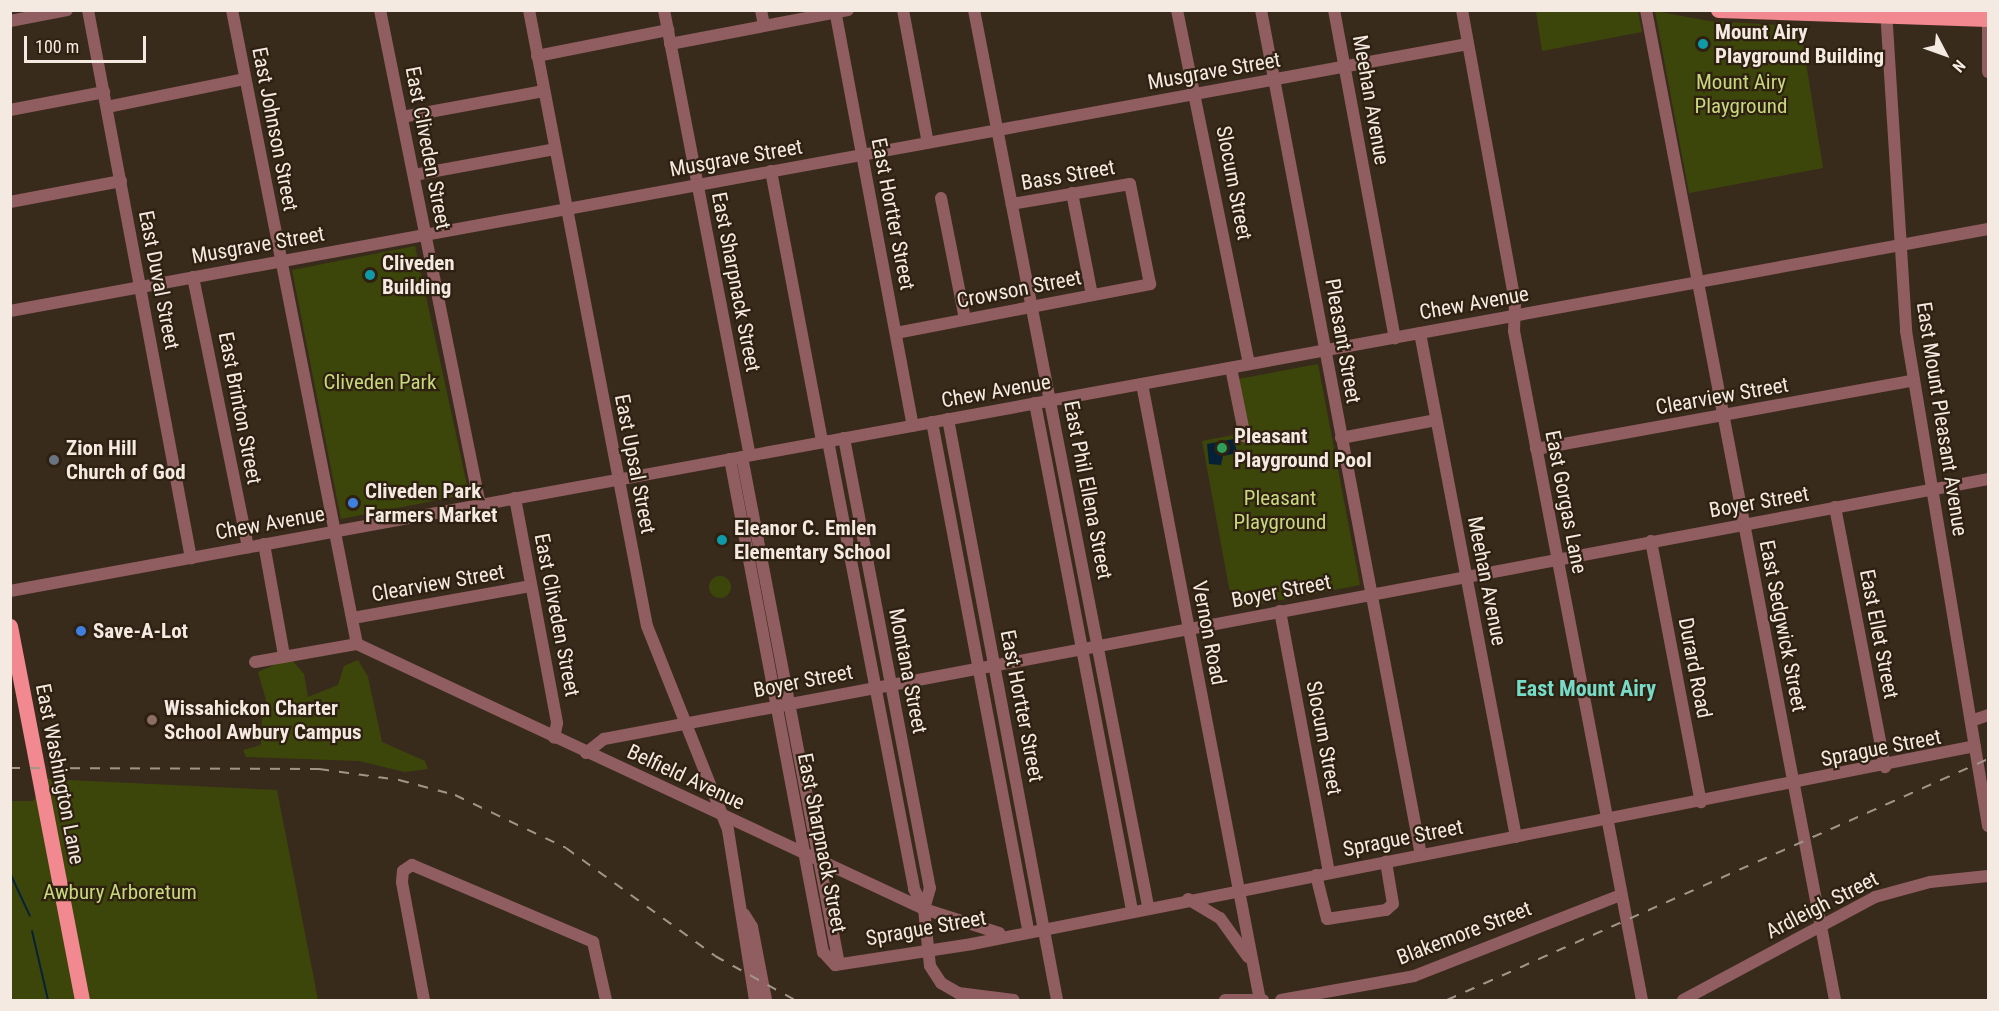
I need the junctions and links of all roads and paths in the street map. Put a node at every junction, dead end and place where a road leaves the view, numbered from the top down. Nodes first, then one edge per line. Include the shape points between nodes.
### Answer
1 (67, 10) edge
2 (88, 10) edge
3 (232, 10) edge
4 (381, 10) edge
5 (529, 10) edge
6 (664, 10) edge
7 (761, 10) edge
8 (903, 10) edge
9 (974, 10) edge
10 (1178, 10) edge
11 (1261, 10) edge
12 (1334, 10) edge
13 (1462, 10) edge
14 (1646, 10) edge
15 (1718, 10) edge
16 (839, 11) edge
17 (1887, 13) edge
18 (1988, 19) edge
19 (10, 21) edge
20 (764, 26) junction
21 (668, 30) junction
22 (670, 44) junction
23 (1468, 44) junction
24 (537, 56) junction
25 (1345, 67) junction
26 (1989, 72) edge
27 (245, 79) junction
28 (1274, 80) junction
29 (544, 91) junction
30 (104, 92) junction
31 (1195, 94) junction
32 (107, 107) junction
33 (10, 110) edge
34 (402, 117) junction
35 (998, 130) junction
36 (928, 143) junction
37 (555, 149) junction
38 (862, 155) junction
39 (771, 171) junction
40 (414, 175) junction
41 (121, 182) junction
42 (698, 185) junction
43 (1072, 194) junction
44 (941, 198) dead end
45 (10, 202) edge
46 (1012, 204) junction
47 (567, 209) junction
48 (1989, 229) edge
49 (426, 235) junction
50 (1900, 245) junction
51 (282, 261) junction
52 (193, 277) junction
53 (1698, 283) junction
54 (1150, 284) joint
55 (140, 287) junction
56 (1092, 295) junction
57 (1032, 306) junction
58 (10, 311) edge
59 (1514, 316) junction
60 (965, 319) junction
61 (896, 333) junction
62 (1420, 333) junction
63 (1395, 338) junction
64 (1325, 350) junction
65 (1249, 364) junction
66 (1231, 368) junction
67 (1914, 380) junction
68 (1142, 384) junction
69 (1050, 400) junction
70 (1035, 403) junction
71 (1723, 415) junction
72 (948, 419) junction
73 (1436, 420) junction
74 (932, 422) junction
75 (913, 426) junction
76 (1245, 437) dead end
77 (844, 438) junction
78 (1341, 438) junction
79 (825, 442) junction
80 (1536, 449) junction
81 (740, 457) junction
82 (1989, 479) edge
83 (618, 480) junction
84 (1932, 490) junction
85 (515, 498) junction
86 (480, 505) junction
87 (1835, 507) junction
88 (1744, 524) junction
89 (336, 531) junction
90 (1651, 542) junction
91 (264, 544) junction
92 (248, 547) junction
93 (191, 558) junction
94 (1557, 558) junction
95 (1466, 576) junction
96 (531, 586) junction
97 (10, 591) edge
98 (1371, 594) junction
99 (1280, 611) junction
100 (353, 618) junction
101 (10, 626) edge
102 (1189, 628) junction
103 (357, 644) junction
104 (1097, 645) junction
105 (1082, 648) junction
106 (284, 654) junction
107 (255, 662) dead end
108 (994, 664) junction
109 (978, 667) junction
110 (15, 671) edge
111 (891, 684) junction
112 (875, 687) junction
113 (783, 705) junction
114 (1989, 715) edge
115 (1971, 721) junction
116 (686, 723) junction
117 (554, 738) junction
118 (1975, 746) junction
119 (586, 753) junction
120 (1885, 767) junction
121 (1794, 784) junction
122 (1986, 797) edge
123 (1701, 802) junction
124 (724, 816) junction
125 (1607, 820) junction
126 (1989, 826) edge
127 (1516, 837) junction
128 (805, 854) junction
129 (1421, 855) junction
130 (819, 861) junction
131 (1386, 862) junction
132 (1329, 872) junction
133 (1316, 875) junction
134 (1989, 876) edge
135 (1239, 889) junction
136 (1621, 895) junction
137 (1188, 899) junction
138 (1148, 906) junction
139 (924, 909) junction
140 (1132, 910) junction
141 (744, 914) junction
142 (1821, 924) junction
143 (1044, 926) junction
144 (1028, 929) junction
145 (1003, 933) junction
146 (928, 950) junction
147 (839, 964) junction
148 (1252, 964) junction
149 (82, 1000) edge
150 (424, 1000) edge
151 (606, 1000) edge
152 (755, 1000) edge
153 (766, 1000) edge
154 (1014, 1000) edge
155 (1057, 1000) edge
156 (1225, 1000) edge
157 (1261, 1000) edge
158 (1281, 1000) edge
159 (1642, 1000) edge
160 (1683, 1000) edge
161 (1835, 1000) edge

1 - 19 street
2 - 30 street, East Duval Street
3 - 27 street, East Johnson Street
4 - 34 street, East Cliveden Street
5 - 24 street, East Upsal Street
6 - 21 street, East Sharpnack Street
7 - 20 street
8 - 36 street
9 - 35 street, East Phil Ellena Street
10 - 31 street, Slocum Street
11 - 28 street, Pleasant Street
12 - 25 street, Meehan Avenue
13 - 23 street, East Gorgas Lane
14 - 53 street, East Sedgwick Street
15 - 17 main road
16 - 20 street
16 - 38 street, East Hortter Street
17 - 18 main road
17 - 50 street, East Mount Pleasant Avenue
18 - 26 street
20 - 22 street
21 - 22 street, East Sharpnack Street
21 - 24 street
22 - 42 street, East Sharpnack Street
23 - 25 street, Musgrave Street
23 - 59 street, East Gorgas Lane
24 - 29 street, East Upsal Street
25 - 28 street, Musgrave Street
25 - 63 street, Meehan Avenue
27 - 32 street
27 - 51 street, East Johnson Street
28 - 31 street, Musgrave Street
28 - 64 street, Pleasant Street
29 - 34 street
29 - 37 street, East Upsal Street
30 - 32 street, East Duval Street
30 - 33 street
31 - 35 street, Musgrave Street
31 - 65 street, Slocum Street
32 - 41 street, East Duval Street
34 - 40 street, East Cliveden Street
35 - 36 street, Musgrave Street
35 - 46 street, East Phil Ellena Street
36 - 38 street, Musgrave Street
37 - 40 street
37 - 47 street, East Upsal Street
38 - 39 street, Musgrave Street
38 - 61 street, East Hortter Street
39 - 42 street, Musgrave Street
39 - 79 street, Montana Street
40 - 49 street, East Cliveden Street
41 - 45 street
41 - 55 street, East Duval Street
42 - 47 street, Musgrave Street
42 - 81 street, East Sharpnack Street
43 - 46 street, Bass Street
43 - 54 street, Bass Street via 1130,184
43 - 56 street
44 - 60 street
46 - 57 street, East Phil Ellena Street
47 - 49 street, Musgrave Street
47 - 83 street, East Upsal Street
48 - 50 street, Chew Avenue
49 - 51 street, Musgrave Street
49 - 86 street, East Cliveden Street
50 - 53 street, Chew Avenue
50 - 67 street, East Mount Pleasant Avenue
51 - 52 street, Musgrave Street
51 - 89 street, East Johnson Street
52 - 55 street, Musgrave Street
52 - 92 street, East Brinton Street
53 - 59 street, Chew Avenue
53 - 71 street, East Sedgwick Street
54 - 56 street, Crowson Street
55 - 58 street, Musgrave Street
55 - 93 street, East Duval Street
56 - 57 street, Crowson Street
57 - 60 street, Crowson Street
57 - 69 street, East Phil Ellena Street
59 - 62 street, Chew Avenue
59 - 80 street, East Gorgas Lane
60 - 61 street, Crowson Street
61 - 75 street, East Hortter Street
62 - 63 street, Chew Avenue
62 - 73 street, Meehan Avenue
63 - 64 street, Chew Avenue
64 - 65 street, Chew Avenue
64 - 78 street, Pleasant Street
65 - 66 street, Chew Avenue
66 - 68 street, Chew Avenue
66 - 76 street
67 - 71 street, Clearview Street
67 - 84 street, East Mount Pleasant Avenue
68 - 69 street, Chew Avenue
68 - 102 street, Vernon Road
69 - 70 street, Chew Avenue
69 - 104 street, East Phil Ellena Street
70 - 72 street, Chew Avenue
70 - 105 street, East Phil Ellena Street
71 - 80 street, Clearview Street
71 - 88 street, East Sedgwick Street
72 - 74 street, Chew Avenue
72 - 108 street, East Hortter Street
73 - 78 street
73 - 95 street, Meehan Avenue
74 - 75 street, Chew Avenue
74 - 109 street, East Hortter Street
75 - 77 street, Chew Avenue
77 - 79 street, Chew Avenue
77 - 111 street, Montana Street
78 - 98 street, Pleasant Street
79 - 81 street, Chew Avenue
79 - 112 street, Montana Street
80 - 94 street, East Gorgas Lane
81 - 83 street, Chew Avenue
81 - 113 street, East Sharpnack Street
82 - 84 street, Boyer Street
83 - 85 street, Chew Avenue
83 - 116 street, East Upsal Street via 649,634
84 - 87 street, Boyer Street
84 - 115 street, East Mount Pleasant Avenue
85 - 86 street, Chew Avenue
85 - 96 street, East Cliveden Street
86 - 89 street, Chew Avenue
87 - 88 street, Boyer Street
87 - 120 street, East Ellet Street
88 - 90 street, Boyer Street
88 - 121 street, East Sedgwick Street
89 - 91 street, Chew Avenue
89 - 100 street, East Johnson Street
90 - 94 street, Boyer Street
90 - 123 street, Durard Road
91 - 92 street, Chew Avenue
91 - 106 street
92 - 93 street, Chew Avenue
93 - 97 street, Chew Avenue
94 - 95 street, Boyer Street
94 - 125 street, East Gorgas Lane
95 - 98 street, Boyer Street
95 - 127 street, Meehan Avenue
96 - 100 street, Clearview Street
96 - 117 street, East Cliveden Street via 557,723
98 - 99 street, Boyer Street
98 - 129 street, Pleasant Street
99 - 102 street, Boyer Street
99 - 132 street, Slocum Street
100 - 103 street, East Johnson Street
101 - 110 main road, East Washington Lane
102 - 104 street, Boyer Street
102 - 135 street, Vernon Road
103 - 106 street
103 - 117 street, Belfield Avenue
104 - 105 street, Boyer Street
104 - 138 street, East Phil Ellena Street
105 - 108 street, Boyer Street
105 - 140 street, East Phil Ellena Street
106 - 107 street
108 - 109 street, Boyer Street
108 - 143 street, East Hortter Street
109 - 111 street, Boyer Street
109 - 144 street, East Hortter Street
110 - 149 main road, East Washington Lane
111 - 112 street, Boyer Street
111 - 139 street, Montana Street via 930,888
112 - 113 street, Boyer Street
112 - 139 street, Montana Street via 914,889
113 - 116 street, Boyer Street
113 - 128 street, East Sharpnack Street
113 - 130 street, East Sharpnack Street
114 - 115 street
115 - 118 street, East Mount Pleasant Avenue
116 - 119 street, Boyer Street via 604,739
116 - 124 street, East Upsal Street
117 - 119 street, Belfield Avenue
118 - 120 street, Sprague Street
118 - 122 street, East Mount Pleasant Avenue
119 - 124 street, Belfield Avenue
120 - 121 street, Sprague Street
121 - 123 street, Sprague Street
121 - 142 street, East Sedgwick Street
122 - 126 street, East Mount Pleasant Avenue
123 - 125 street, Sprague Street
124 - 128 street, Belfield Avenue
124 - 141 street, East Upsal Street
125 - 127 street, Sprague Street
125 - 136 street, East Gorgas Lane
127 - 129 street, Sprague Street
128 - 130 street, Belfield Avenue
128 - 147 street, East Sharpnack Street via 824,956
129 - 131 street, Sprague Street
130 - 139 street, Belfield Avenue
130 - 147 street, East Sharpnack Street
131 - 132 street, Sprague Street
131 - 133 street via 1392,907 1327,919
132 - 133 street, Sprague Street
133 - 135 street, Sprague Street
134 - 142 street, Ardleigh Street via 1892,891
135 - 137 street, Sprague Street
135 - 148 street, Vernon Road
136 - 158 street, Blakemore Street via 1414,976
136 - 159 street, East Gorgas Lane
137 - 138 street, Sprague Street
137 - 148 street via 1220,918
138 - 140 street, Sprague Street
139 - 145 street, Belfield Avenue via 966,927
139 - 146 street, Montana Street
140 - 143 street, Sprague Street
141 - 152 street, East Upsal Street via 741,930
141 - 153 street, East Upsal Street via 752,927
142 - 160 street, Ardleigh Street
142 - 161 street, East Sedgwick Street
143 - 144 street, Sprague Street
143 - 155 street, East Hortter Street
144 - 145 street, Sprague Street
145 - 146 street, Sprague Street
146 - 147 street, Sprague Street
146 - 154 street, Montana Street via 933,972 952,990
148 - 157 street, Vernon Road
150 - 151 street via 402,882 405,868 420,866 595,944
156 - 157 street

